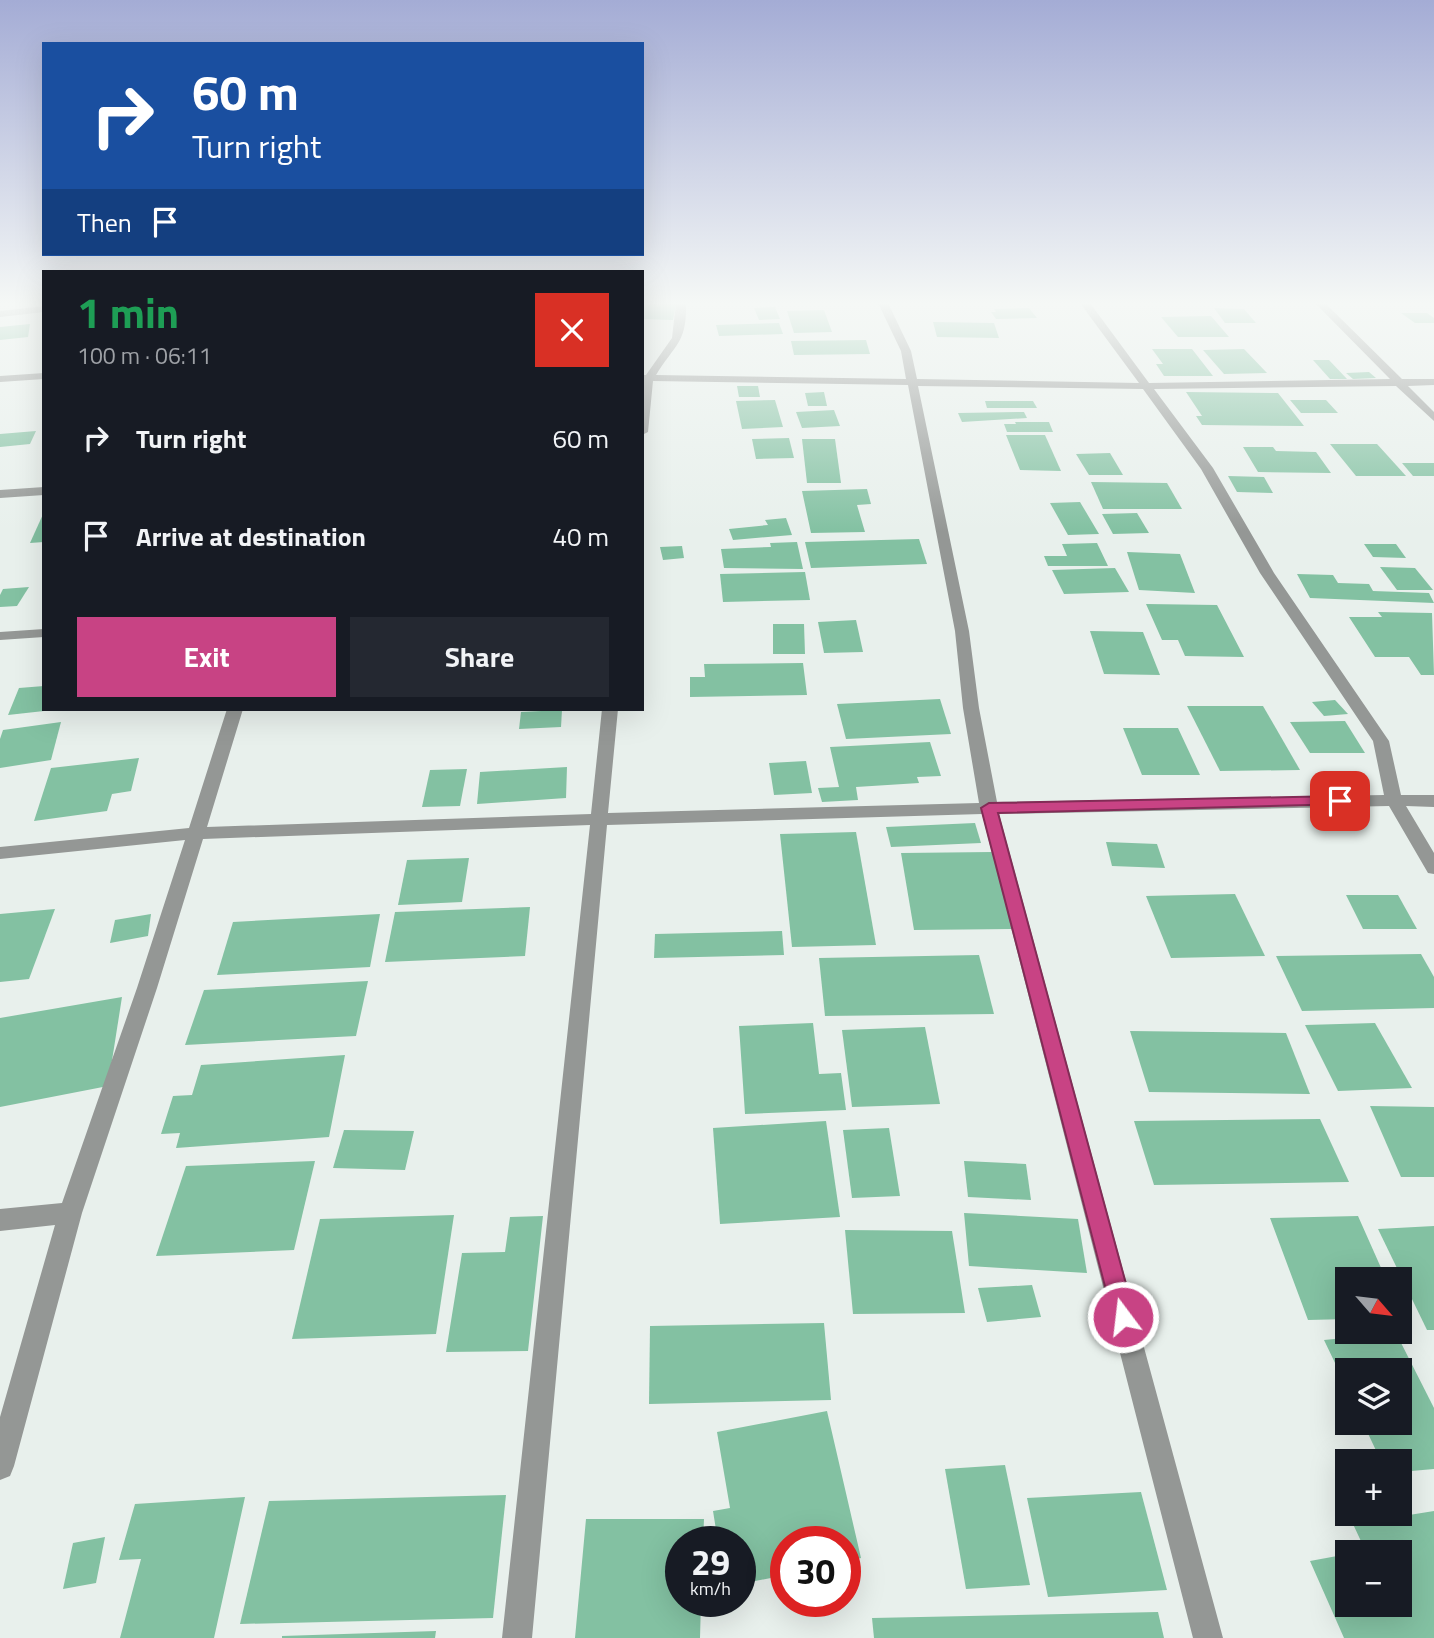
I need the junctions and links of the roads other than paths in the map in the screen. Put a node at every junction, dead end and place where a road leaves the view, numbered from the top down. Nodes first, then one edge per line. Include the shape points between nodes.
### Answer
1 (741, 379) edge
2 (1140, 379) edge
3 (1396, 379) edge
4 (912, 382) junction
5 (1434, 382) edge
6 (1400, 383) junction
7 (1145, 386) junction
8 (1434, 418) edge
9 (42, 491) edge
10 (0, 494) edge
11 (42, 633) edge
12 (0, 636) edge
13 (234, 711) edge
14 (611, 711) edge
15 (1394, 800) junction
16 (1434, 801) edge
17 (989, 808) junction
18 (598, 819) junction
19 (194, 833) junction
20 (0, 853) edge
21 (1434, 868) edge
22 (70, 1213) junction
23 (0, 1220) edge
24 (0, 1466) edge
25 (517, 1638) edge
26 (1208, 1638) edge

1 - 4 street
2 - 7 street
3 - 6 street
4 - 7 street
4 - 17 street via 962,631
5 - 6 street
6 - 7 street
6 - 8 street
7 - 15 street via 1207,468 1267,573 1381,741
9 - 10 street
11 - 12 street
13 - 19 street
14 - 18 street
15 - 16 street
15 - 17 street
15 - 21 street
17 - 18 street
17 - 26 street
18 - 19 street
18 - 25 street
19 - 20 street
19 - 22 street
22 - 23 street
22 - 24 street

